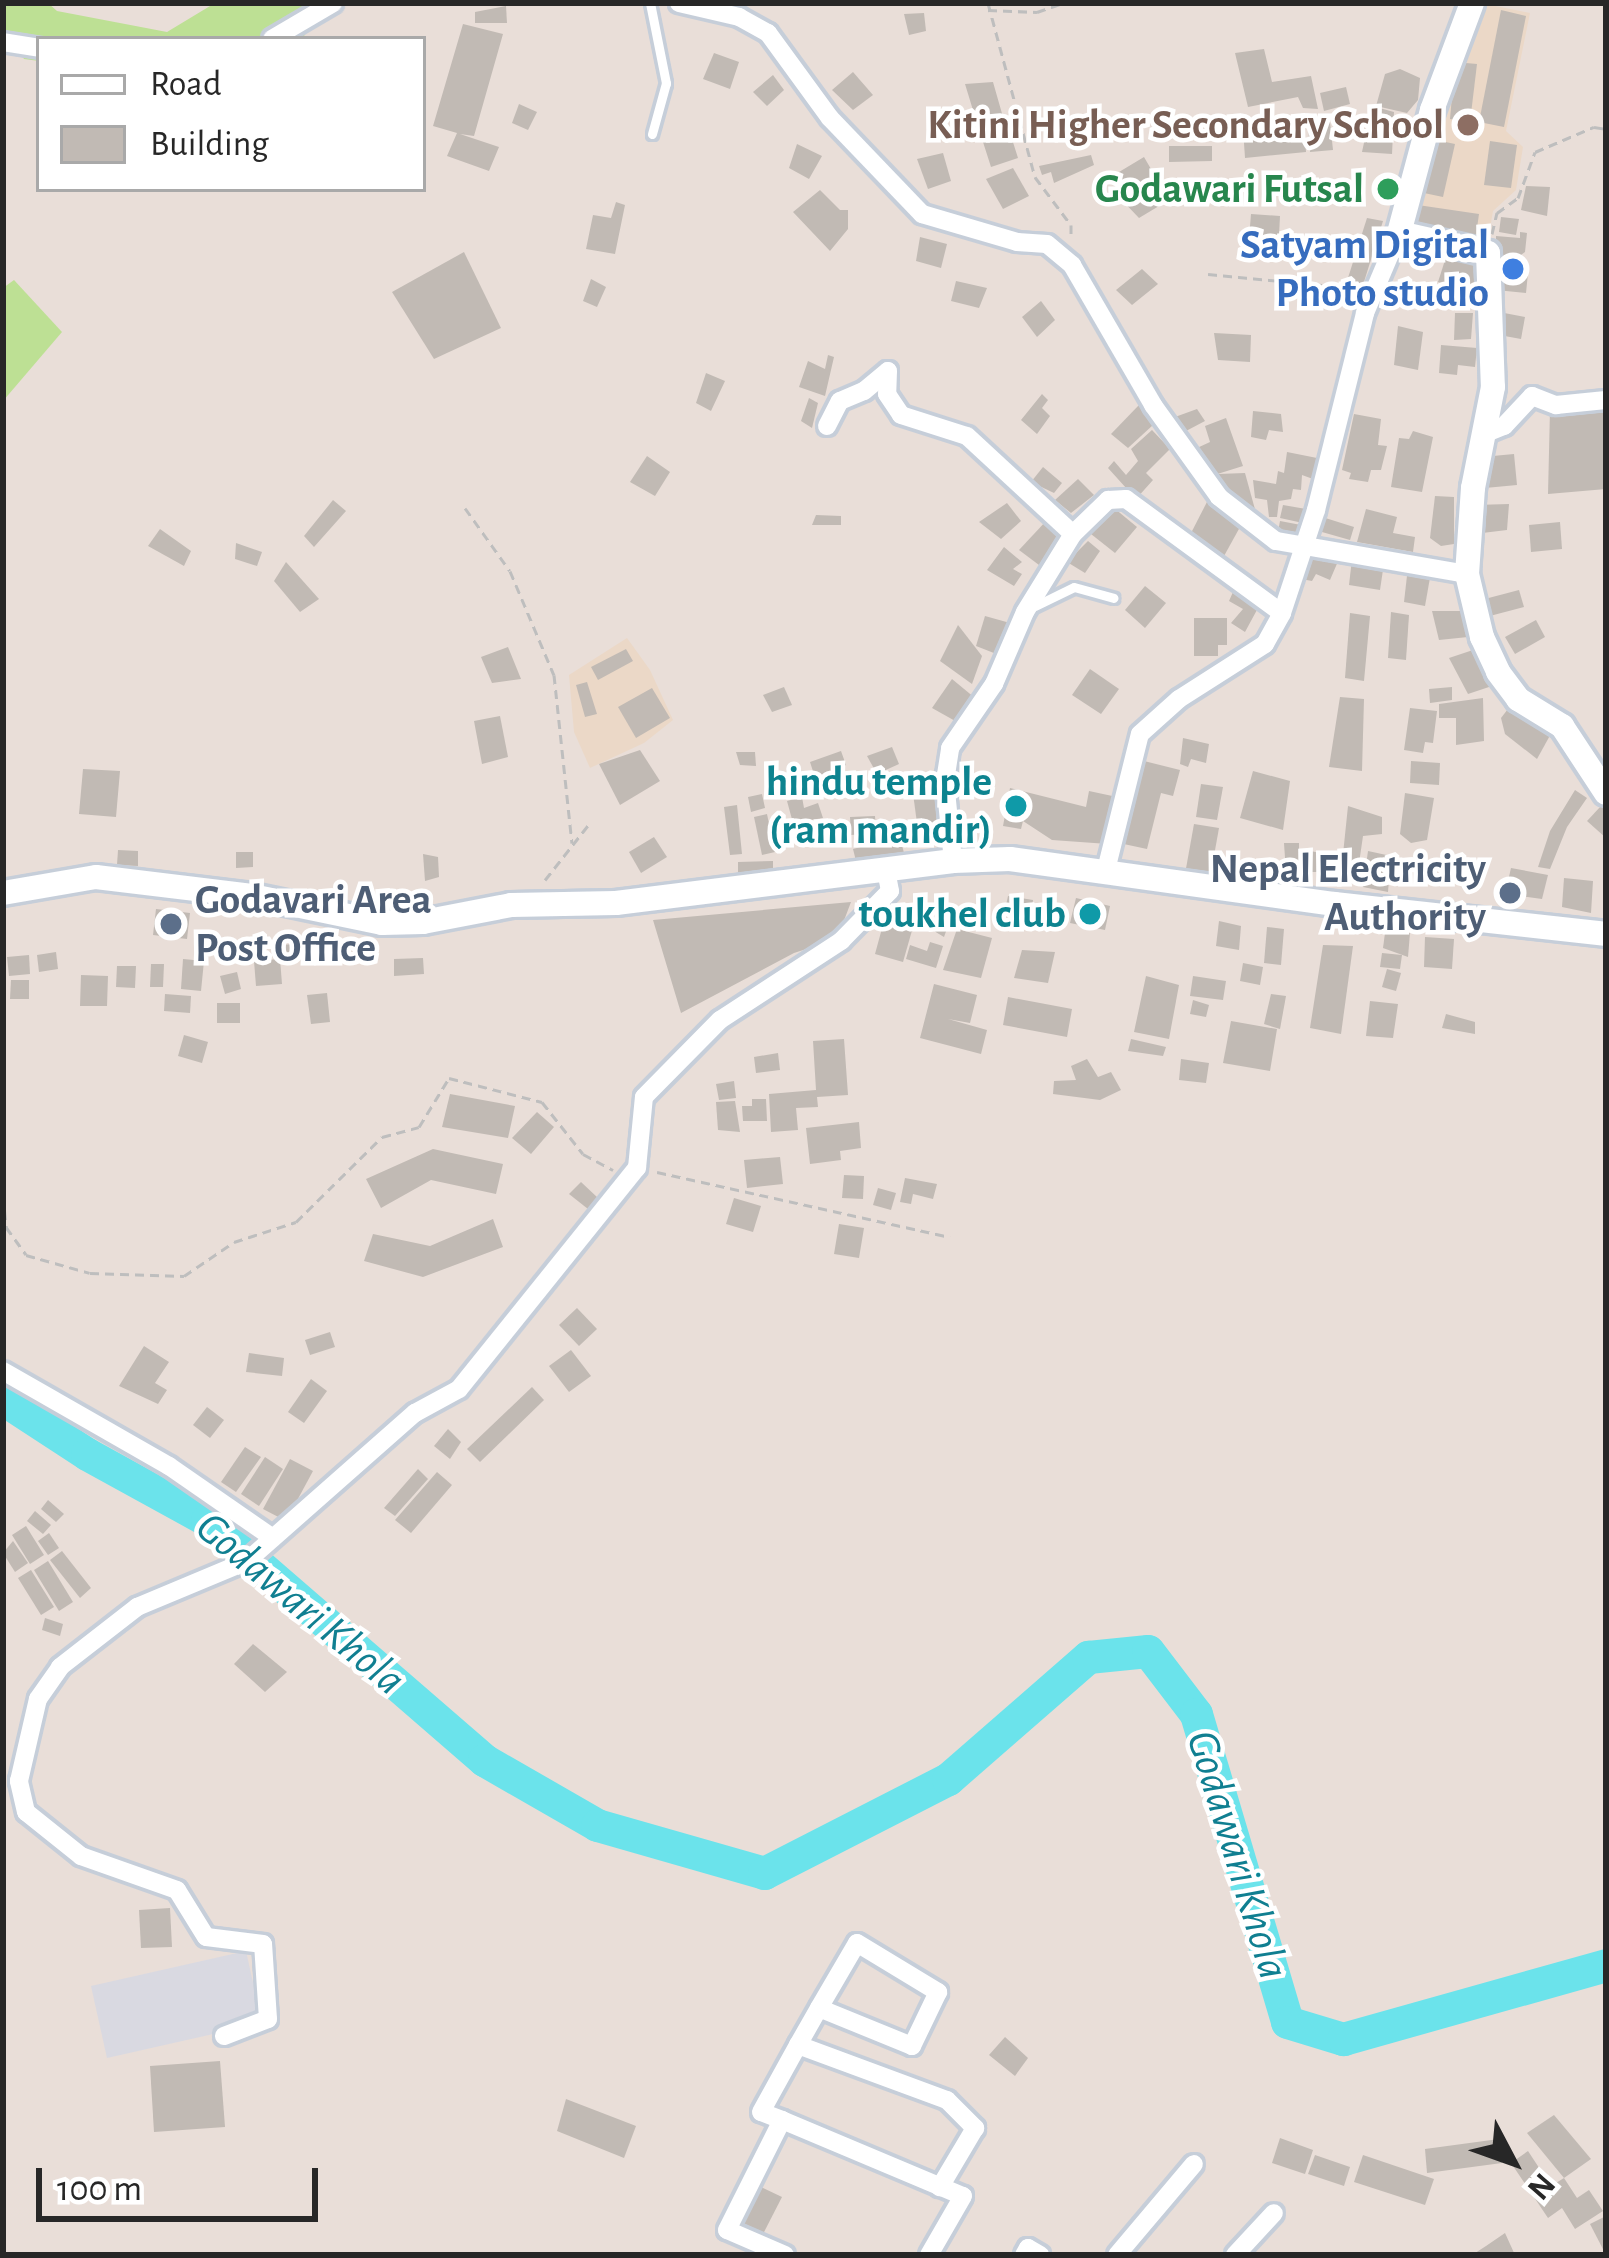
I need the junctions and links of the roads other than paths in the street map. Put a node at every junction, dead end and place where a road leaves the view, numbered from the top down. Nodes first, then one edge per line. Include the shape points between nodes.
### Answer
1 (333, 3) edge
2 (650, 3) edge
3 (679, 3) edge
4 (1472, 3) edge
5 (277, 36) edge
6 (3, 42) edge
7 (36, 48) edge
8 (652, 134) dead end
9 (1399, 233) junction
10 (1606, 400) edge
11 (827, 427) dead end
12 (1484, 434) junction
13 (1073, 534) junction
14 (1304, 544) junction
15 (1467, 574) junction
16 (1114, 598) dead end
17 (1025, 612) junction
18 (1282, 613) junction
19 (1606, 793) edge
20 (953, 861) junction
21 (886, 869) junction
22 (1105, 874) junction
23 (3, 893) edge
24 (1606, 934) edge
25 (3, 1371) edge
26 (273, 1538) junction
27 (819, 2008) junction
28 (224, 2036) dead end
29 (798, 2044) junction
30 (782, 2120) junction
31 (1194, 2164) dead end
32 (940, 2187) junction
33 (1274, 2213) dead end
34 (785, 2255) edge
35 (929, 2255) edge
36 (1024, 2255) edge
37 (1040, 2255) edge
38 (1117, 2255) edge
39 (1235, 2255) edge

1 - 5 street
2 - 8 lane via 666,83
3 - 14 street via 740,17 768,33 830,118 922,214 1047,244 1072,265 1153,405 1219,497 1276,541
4 - 9 street
6 - 7 street
9 - 12 street via 1488,253 1493,387
9 - 14 street via 1372,293
10 - 12 street via 1556,405 1532,396 1504,426
11 - 13 street via 840,401 888,371 887,394 901,415 967,436
12 - 15 street
13 - 17 street
13 - 18 street via 1120,496
14 - 15 street
14 - 18 street
15 - 19 street via 1498,672 1518,699 1562,726
16 - 17 lane via 1074,587
17 - 20 street via 994,684 950,748
18 - 22 street via 1265,644 1179,698 1139,734
20 - 21 street
20 - 22 street via 1010,859
21 - 23 street via 382,923 252,896 96,877
21 - 26 street via 890,891 841,940 720,1020 644,1097 637,1168 459,1389 415,1413
22 - 24 street
25 - 26 street via 169,1466
26 - 28 street via 247,1561 137,1607 60,1667 38,1699 20,1781 26,1812 81,1856 177,1890 206,1936 263,1944 268,2019
27 - 27 street via 912,2046 938,1992 856,1943
27 - 29 street
29 - 30 street via 761,2112
29 - 32 street via 946,2100 975,2128
30 - 32 street
30 - 34 street via 727,2230
31 - 38 street
32 - 35 street via 963,2196
33 - 39 street
36 - 37 street via 1028,2248

